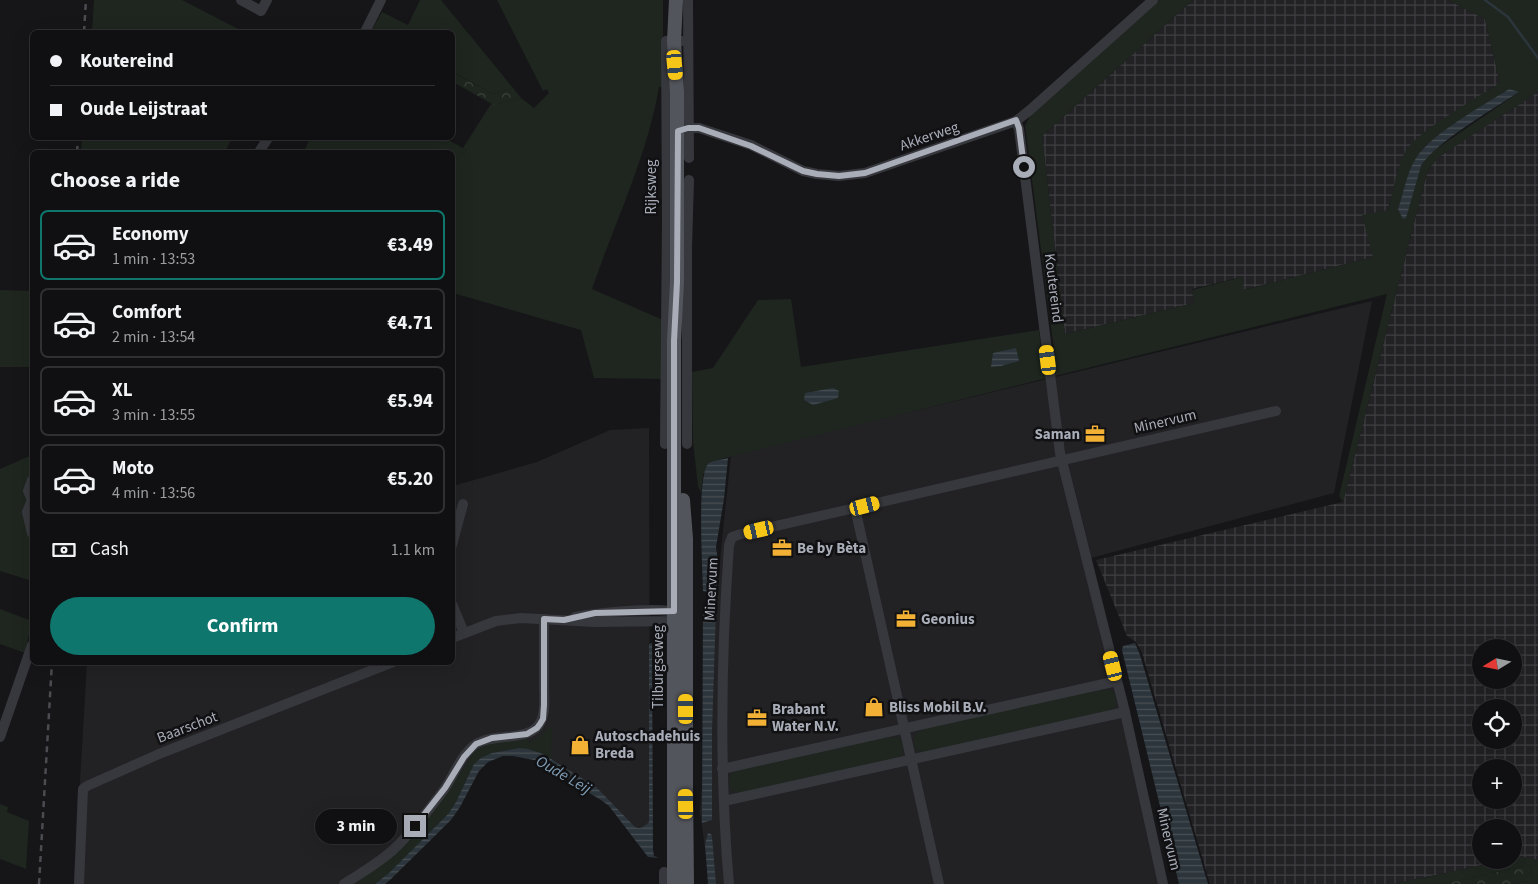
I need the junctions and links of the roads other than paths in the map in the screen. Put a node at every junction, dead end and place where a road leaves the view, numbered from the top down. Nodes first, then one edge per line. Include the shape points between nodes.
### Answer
1 (241, 0) edge
2 (267, 0) edge
3 (381, 0) edge
4 (676, 0) edge
5 (680, 0) edge
6 (688, 0) edge
7 (1153, 0) edge
8 (366, 30) edge
9 (678, 41) junction
10 (1016, 120) junction
11 (682, 129) junction
12 (689, 158) dead end
13 (689, 180) dead end
14 (682, 282) junction
15 (674, 341) junction
16 (1276, 411) dead end
17 (677, 447) junction
18 (1061, 460) junction
19 (463, 504) dead end
20 (30, 505) edge
21 (855, 508) junction
22 (30, 525) edge
23 (455, 534) edge
24 (455, 611) edge
25 (678, 616) junction
26 (544, 619) junction
27 (464, 633) junction
28 (455, 637) edge
29 (30, 651) edge
30 (385, 665) edge
31 (1117, 681) junction
32 (1125, 712) junction
33 (905, 728) junction
34 (0, 737) edge
35 (911, 760) junction
36 (722, 769) junction
37 (724, 801) junction
38 (664, 872) dead end
39 (79, 884) edge
40 (344, 884) edge
41 (664, 884) edge
42 (674, 884) edge
43 (688, 884) edge
44 (729, 884) edge
45 (939, 884) edge
46 (1163, 884) edge

1 - 2 street via 261,11
3 - 8 street
4 - 9 main road, Rijksweg
5 - 9 main road, Rijksweg
6 - 11 street, Rijksweg
7 - 10 street, Akkerweg
9 - 11 main road, Rijksweg via 681,64 677,92
9 - 15 street, Rijksweg via 666,41 668,220
10 - 11 street, Akkerweg via 865,173 839,176 803,171 751,146 699,128
10 - 18 street, Koutereind
11 - 12 street, Rijksweg
11 - 14 main road, Rijksweg
13 - 14 street, Rijksweg
14 - 15 main road, Rijksweg
14 - 17 street, Rijksweg
15 - 17 main road, Rijksweg
16 - 18 street, Minervum
17 - 25 main road, Tilburgseweg
18 - 21 street, Minervum
18 - 31 street, Minervum
19 - 23 street
20 - 22 street via 27,512
21 - 33 street
21 - 36 street, Minervum via 732,537 725,602
24 - 27 street
25 - 26 street via 595,613 564,620
25 - 42 main road, Tilburgseweg
25 - 43 main road, Tilburgseweg via 686,749
26 - 27 street via 496,621
26 - 40 street via 544,705 543,719 537,728 527,734 492,738 476,744 425,815 394,848
27 - 28 street
29 - 34 street
30 - 39 street, Baarschot via 158,754 87,786 83,789
31 - 32 street, Minervum
31 - 33 street
32 - 35 street
32 - 46 street, Minervum
33 - 35 street
33 - 36 street
35 - 37 street
35 - 45 street
36 - 37 street, Minervum
37 - 44 street, Minervum
38 - 41 street

